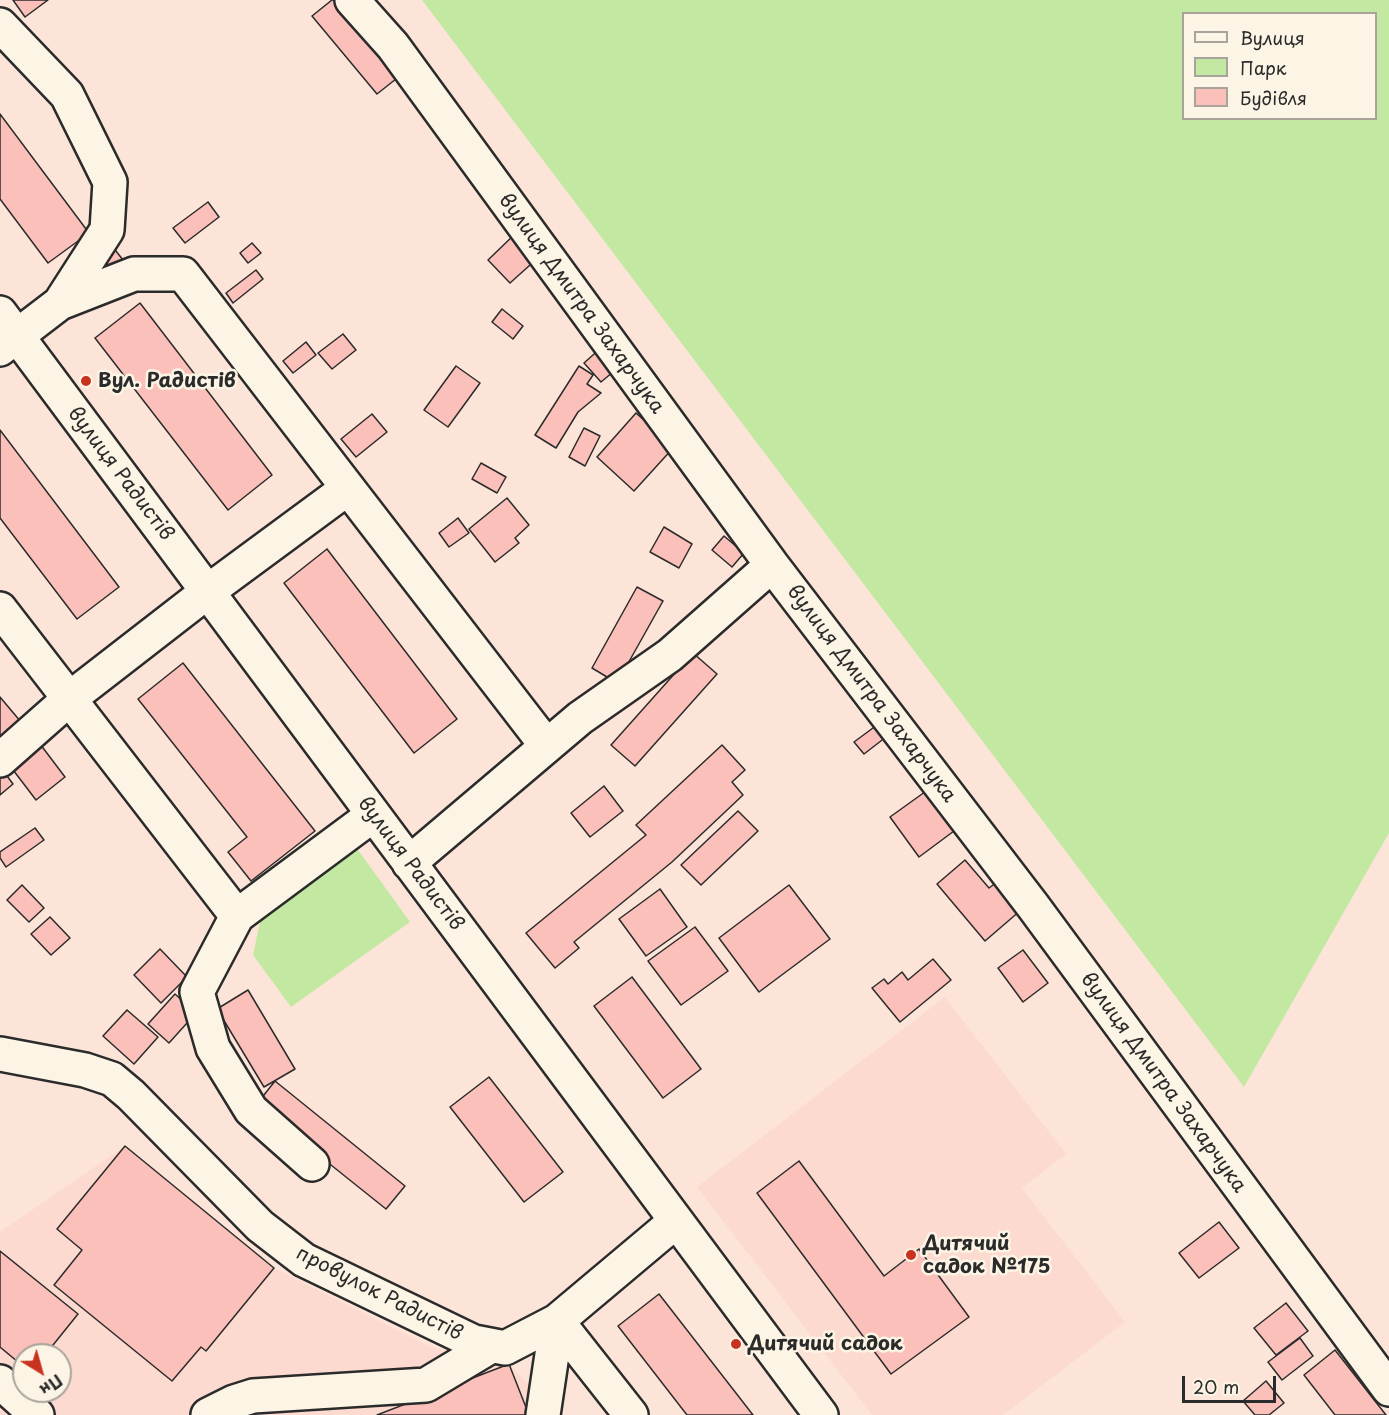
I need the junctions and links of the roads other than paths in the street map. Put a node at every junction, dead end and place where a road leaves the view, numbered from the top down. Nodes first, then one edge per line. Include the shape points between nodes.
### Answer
1 (352, 0) edge
2 (0, 25) edge
3 (60, 303) junction
4 (6, 333) edge
5 (348, 488) junction
6 (772, 565) junction
7 (207, 592) junction
8 (0, 609) edge
9 (69, 699) junction
10 (546, 745) junction
11 (0, 760) edge
12 (374, 814) junction
13 (409, 863) junction
14 (237, 916) junction
15 (0, 1054) edge
16 (312, 1164) dead end
17 (676, 1221) junction
18 (557, 1321) junction
19 (491, 1346) junction
20 (0, 1382) edge
21 (1389, 1389) edge
22 (37, 1415) edge
23 (208, 1415) edge
24 (543, 1415) edge
25 (631, 1415) edge
26 (821, 1415) edge

1 - 6 street, вулиця Дмитра Захарчука via 393,46
2 - 3 street via 67,94 110,182 107,230
3 - 4 street
3 - 5 street via 134,274 183,274
4 - 7 street, вулиця Радистів
5 - 7 street
5 - 10 street
6 - 10 street via 670,655
6 - 21 street, вулиця Дмитра Захарчука via 1033,906
7 - 9 street
7 - 12 street, вулиця Радистів
8 - 9 street
9 - 11 street
9 - 14 street
10 - 13 street
12 - 13 street, вулиця Радистів
12 - 14 street
13 - 17 street, вулиця Радистів
14 - 16 street via 197,992 213,1048 251,1110
15 - 19 street, провулок Радистів via 86,1070 112,1079 260,1226 304,1260 474,1342
17 - 18 street, провулок Радистів
17 - 26 street, вулиця Радистів
18 - 19 street, провулок Радистів via 505,1348
18 - 24 street
18 - 25 street
19 - 23 street via 426,1385 254,1396
20 - 22 street

